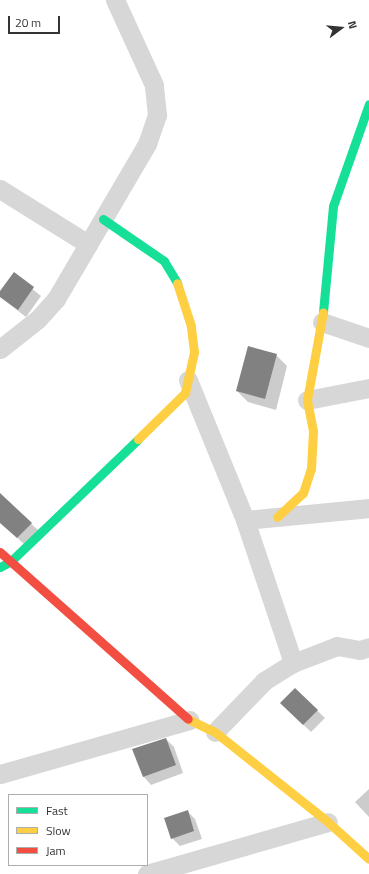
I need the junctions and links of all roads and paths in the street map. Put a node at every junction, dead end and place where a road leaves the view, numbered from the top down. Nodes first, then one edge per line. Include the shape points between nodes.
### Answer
1 (115, 0) edge
2 (369, 104) edge
3 (0, 189) edge
4 (103, 219) junction
5 (88, 244) junction
6 (322, 322) junction
7 (369, 338) edge
8 (0, 349) edge
9 (188, 380) junction
10 (369, 388) edge
11 (306, 400) junction
12 (369, 508) edge
13 (277, 517) junction
14 (245, 520) junction
15 (0, 552) edge
16 (11, 561) junction
17 (0, 566) edge
18 (366, 653) edge
19 (294, 662) junction
20 (189, 720) junction
21 (215, 732) junction
22 (0, 774) edge
23 (328, 822) junction
24 (369, 859) edge
25 (182, 869) edge
26 (147, 874) edge

1 - 4 street via 154,85 157,115 147,144
2 - 6 street via 333,206
3 - 5 street
4 - 5 street
4 - 9 street via 164,261 176,281 188,314 194,352
5 - 8 street via 56,299 38,319
6 - 7 street
6 - 11 street
9 - 14 street
9 - 16 street via 185,393
10 - 11 street
11 - 13 street via 313,431 308,482 303,493
12 - 13 street
13 - 14 street
14 - 19 street
15 - 16 street
16 - 17 street
16 - 20 street
18 - 19 street via 337,646
19 - 21 street via 264,681
20 - 21 street
20 - 22 street
21 - 23 street
23 - 24 street
23 - 25 street
25 - 26 street

